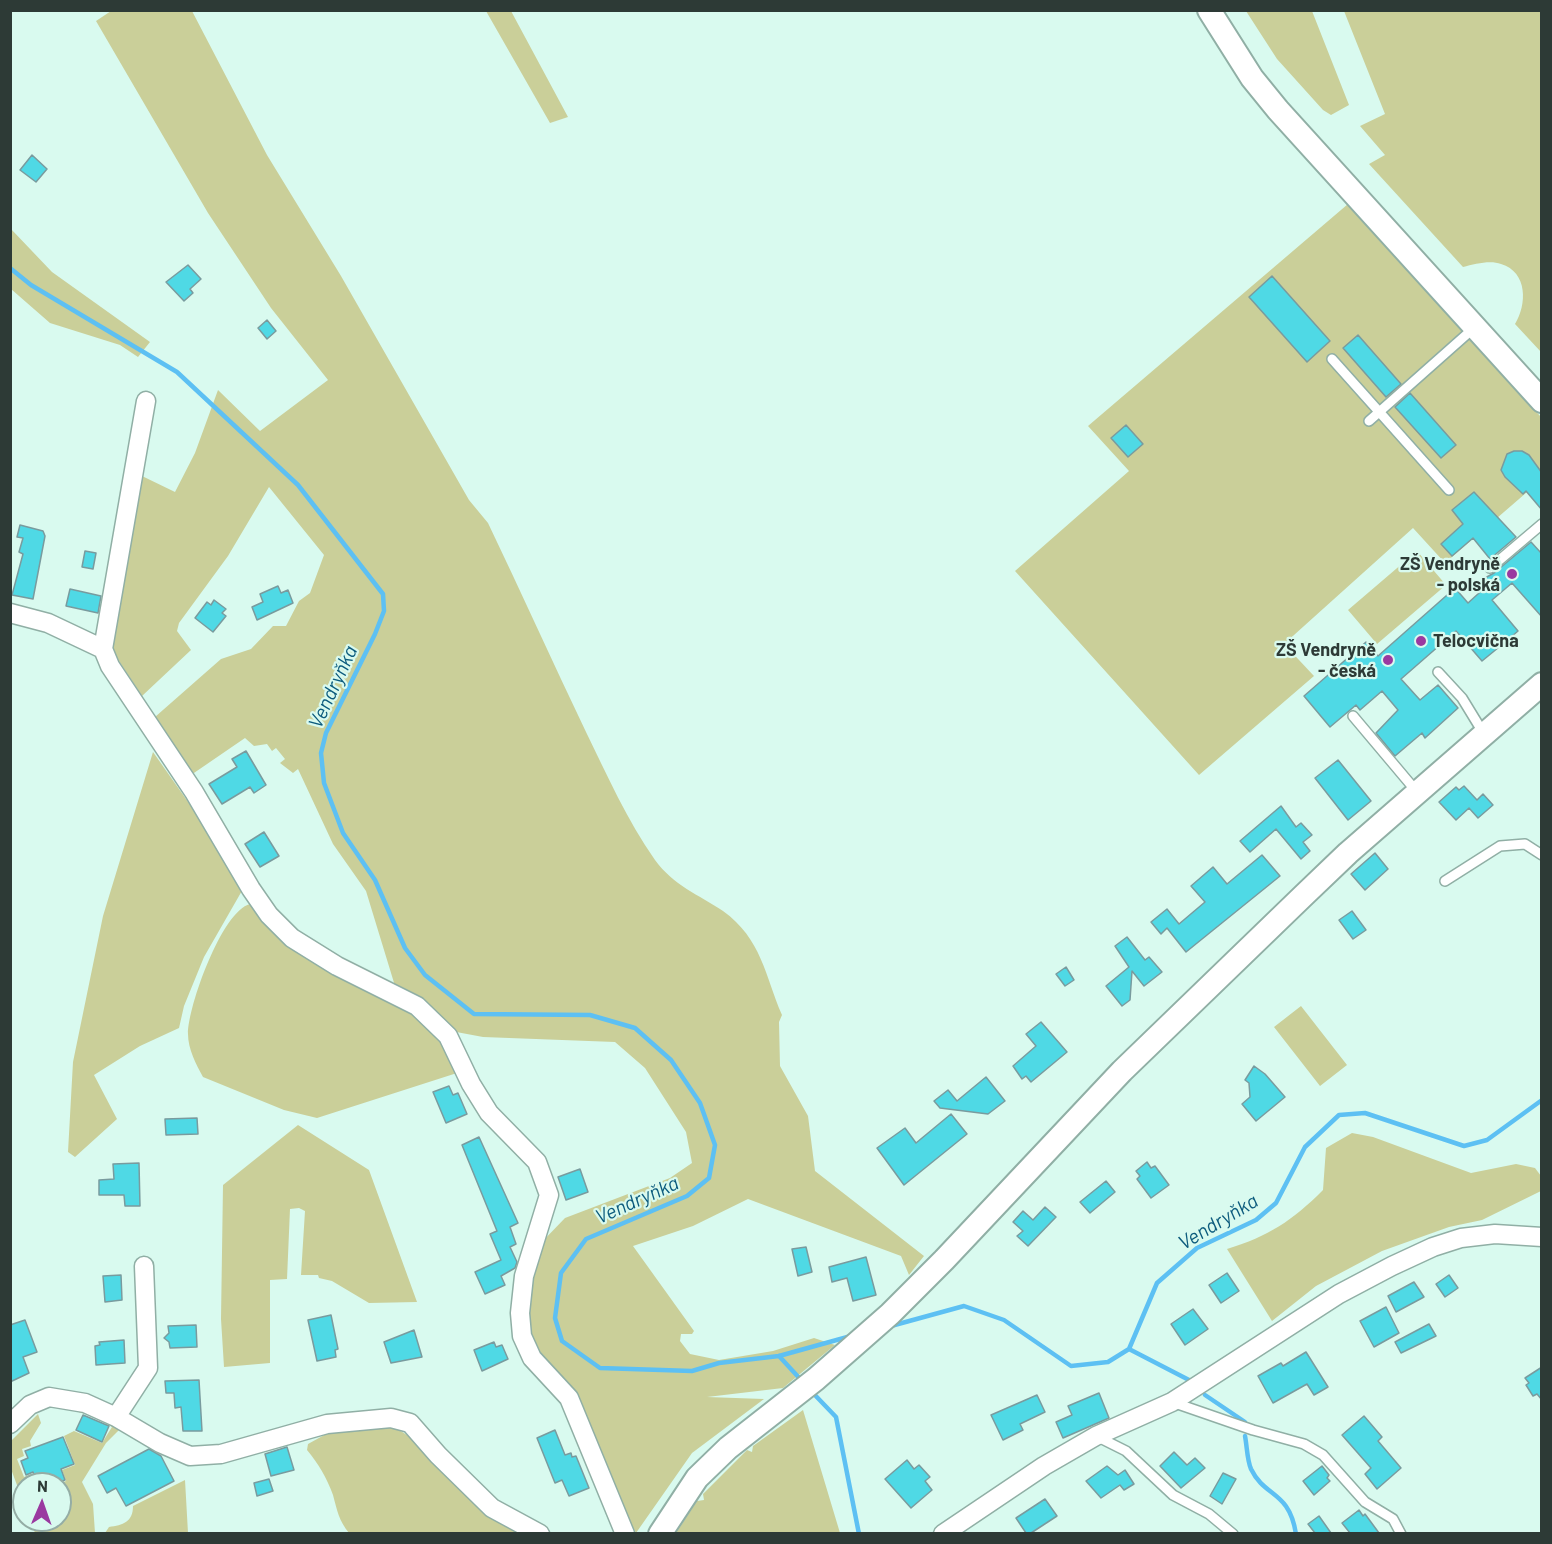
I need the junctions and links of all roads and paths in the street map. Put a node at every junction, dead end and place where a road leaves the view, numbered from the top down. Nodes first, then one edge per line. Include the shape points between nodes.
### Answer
1 (1209, 10) edge
2 (1475, 327) junction
3 (1332, 359) dead end
4 (1542, 400) edge
5 (146, 401) dead end
6 (1380, 412) junction
7 (1369, 421) dead end
8 (1449, 490) dead end
9 (1542, 524) edge
10 (1490, 568) dead end
11 (10, 613) edge
12 (103, 649) junction
13 (1438, 672) dead end
14 (1542, 684) edge
15 (1353, 716) dead end
16 (1484, 734) junction
17 (1417, 792) junction
18 (1542, 855) edge
19 (1445, 881) dead end
20 (1542, 1237) edge
21 (144, 1266) dead end
22 (1172, 1402) junction
23 (116, 1417) junction
24 (11, 1422) edge
25 (1096, 1436) junction
26 (540, 1533) edge
27 (625, 1533) edge
28 (660, 1533) edge
29 (943, 1533) edge
30 (1233, 1533) edge
31 (1401, 1533) edge

1 - 2 street via 1258,86
2 - 4 street
2 - 6 lane
3 - 6 lane
5 - 12 street
6 - 7 lane
6 - 8 lane
9 - 10 lane
11 - 12 street via 48,623
12 - 27 street via 110,666 269,915 292,938 337,966 417,1006 448,1036 489,1113 537,1162 549,1196 524,1276 522,1336 532,1358 570,1398
13 - 16 lane via 1462,698
14 - 16 street
15 - 17 lane
16 - 17 street
17 - 28 street via 1348,853 1122,1071 890,1314 697,1478
18 - 19 lane via 1525,844 1500,846
20 - 22 street via 1495,1234 1461,1238 1433,1247 1339,1294
21 - 23 street via 148,1368
22 - 25 street
22 - 31 lane via 1304,1444 1323,1455 1365,1502 1393,1519
23 - 24 street via 85,1403 49,1397 30,1405
23 - 26 street via 190,1456 221,1454 327,1424 391,1418 410,1423 492,1508
25 - 29 street
25 - 30 lane via 1126,1451 1173,1495 1209,1514

